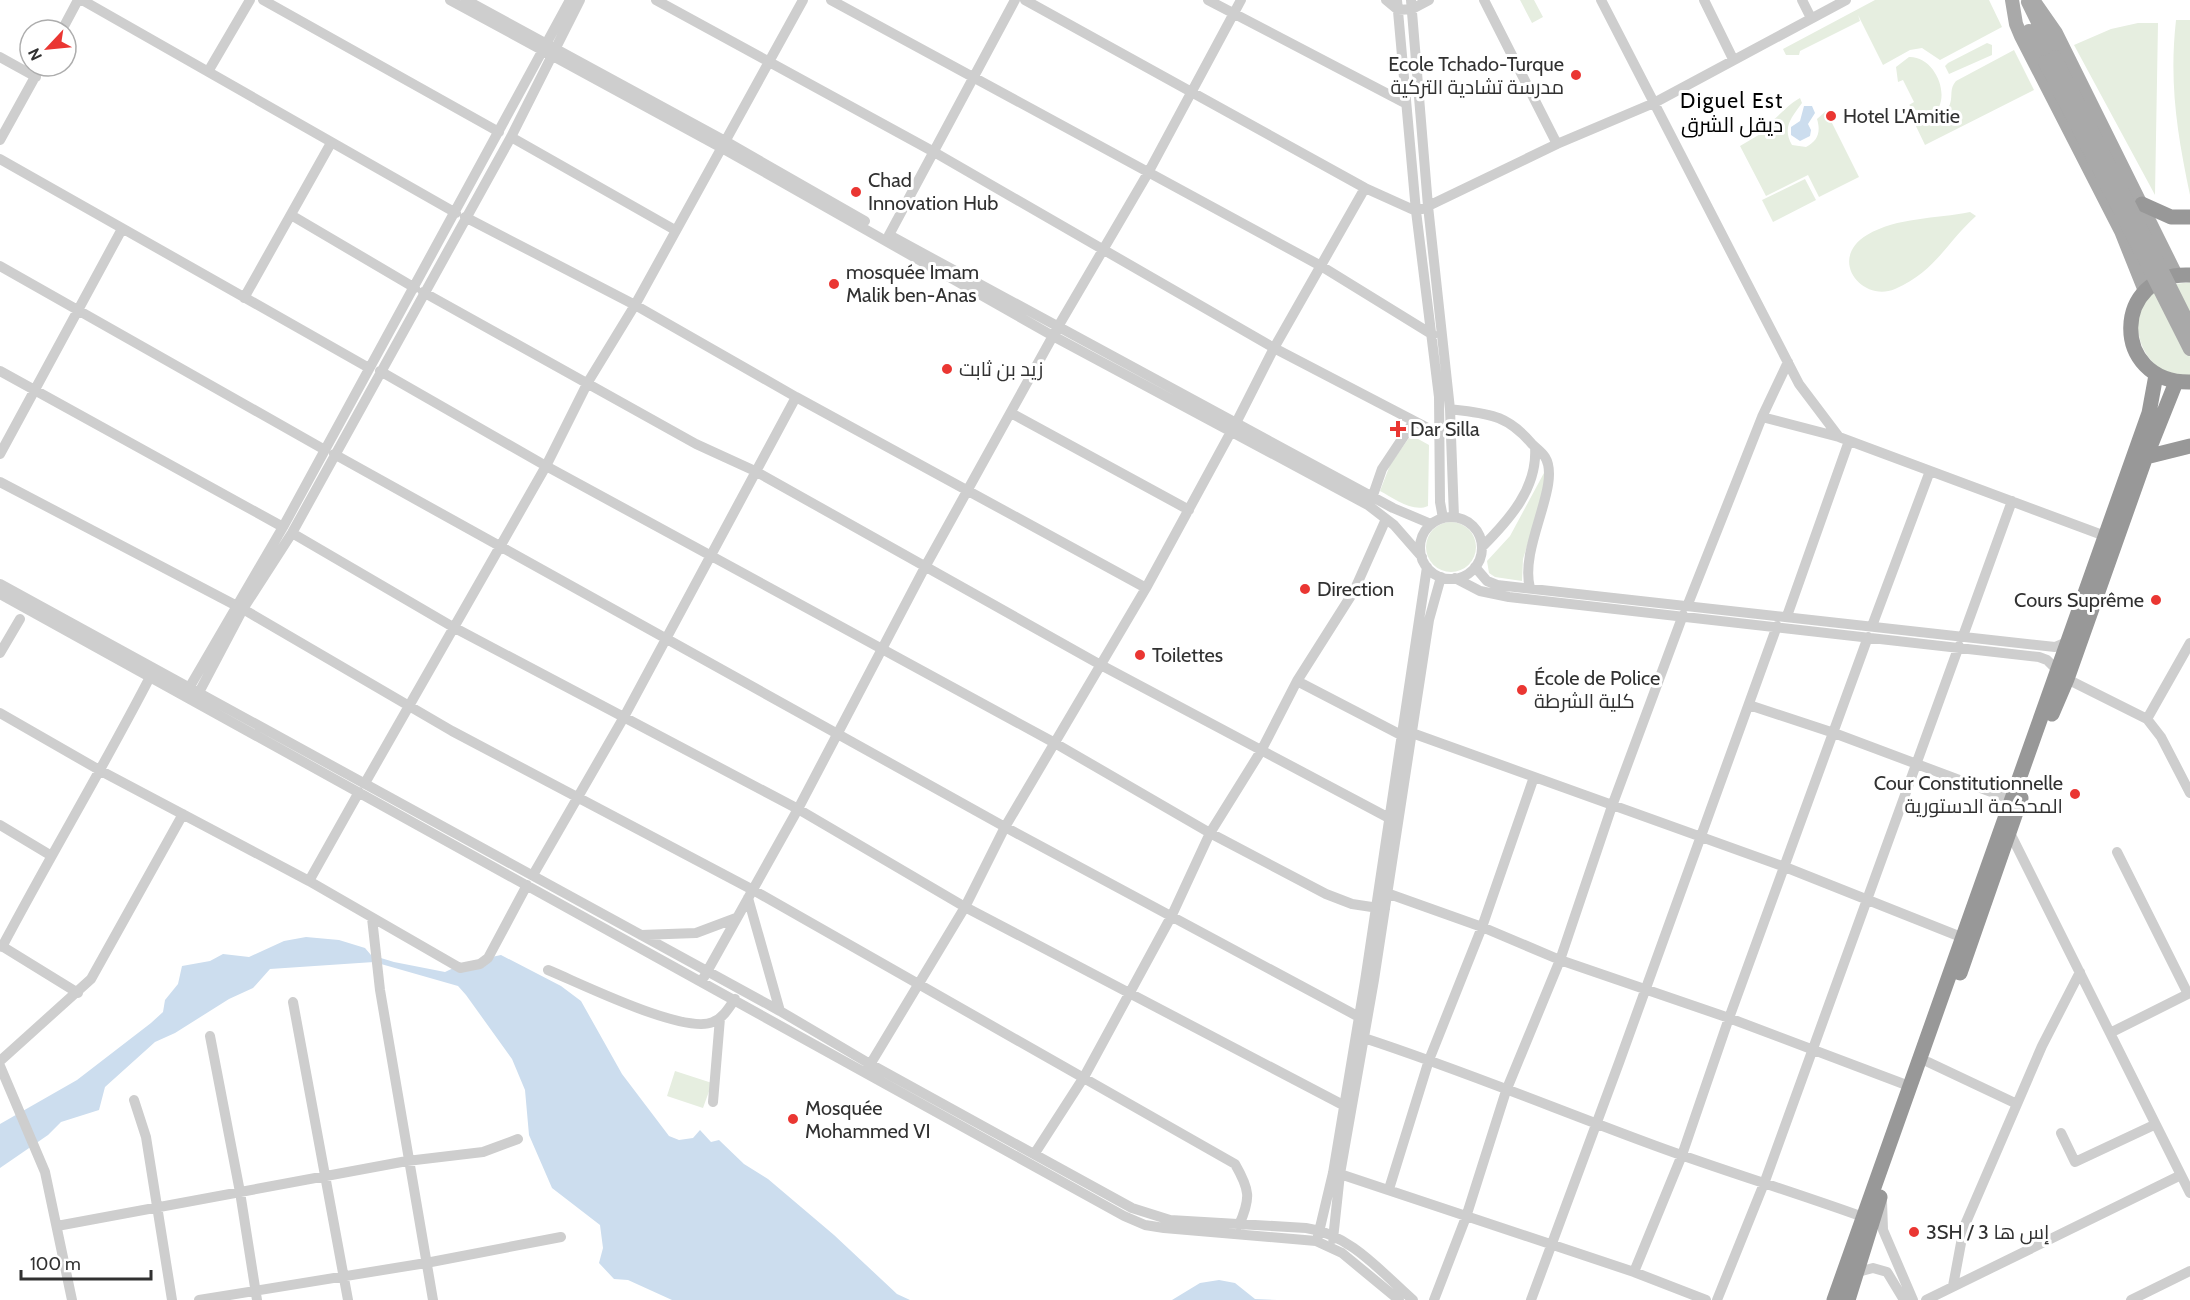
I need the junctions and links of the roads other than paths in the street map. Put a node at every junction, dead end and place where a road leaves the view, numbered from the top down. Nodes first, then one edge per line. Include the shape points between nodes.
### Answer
1 (80, 0) edge
2 (250, 0) edge
3 (262, 0) edge
4 (450, 0) edge
5 (466, 0) edge
6 (570, 0) edge
7 (580, 0) edge
8 (656, 0) edge
9 (803, 0) edge
10 (831, 0) edge
11 (1015, 0) edge
12 (1025, 0) edge
13 (1208, 0) edge
14 (1241, 0) edge
15 (1429, 0) edge
16 (1484, 0) edge
17 (1601, 0) edge
18 (1704, 0) edge
19 (1802, 0) edge
20 (1846, 0) edge
21 (2013, 0) edge
22 (2027, 0) edge
23 (2033, 0) edge
24 (1393, 2) edge
25 (1412, 4) edge
26 (1232, 13) junction
27 (69, 18) edge
28 (1810, 18) junction
29 (548, 50) junction
30 (0, 57) edge
31 (1733, 59) junction
32 (2050, 59) junction
33 (768, 63) junction
34 (18, 67) edge
35 (208, 70) junction
36 (35, 78) edge
37 (974, 78) junction
38 (1189, 93) junction
39 (1406, 103) junction
40 (1653, 103) junction
41 (499, 132) junction
42 (511, 137) junction
43 (0, 140) edge
44 (331, 143) junction
45 (1557, 144) junction
46 (724, 145) junction
47 (934, 152) junction
48 (0, 159) edge
49 (1148, 173) junction
50 (1365, 188) junction
51 (2142, 204) junction
52 (1428, 206) junction
53 (1416, 211) junction
54 (291, 215) junction
55 (461, 215) junction
56 (2190, 217) edge
57 (122, 229) junction
58 (675, 230) junction
59 (889, 235) junction
60 (1104, 249) junction
61 (0, 266) edge
62 (1321, 266) junction
63 (2183, 275) edge
64 (419, 290) junction
65 (2145, 291) junction
66 (244, 298) junction
67 (635, 305) junction
68 (77, 310) junction
69 (1059, 325) junction
70 (2190, 327) edge
71 (1433, 335) junction
72 (1053, 336) junction
73 (1275, 348) junction
74 (2190, 349) edge
75 (1788, 362) junction
76 (375, 370) junction
77 (0, 371) edge
78 (2156, 375) junction
79 (588, 382) junction
80 (2183, 382) edge
81 (33, 389) junction
82 (796, 397) junction
83 (1450, 410) junction
84 (1011, 413) junction
85 (1762, 417) junction
86 (1414, 421) junction
87 (1234, 426) junction
88 (1441, 435) junction
89 (1844, 439) junction
90 (2190, 446) edge
91 (1535, 447) junction
92 (329, 452) junction
93 (0, 454) edge
94 (2146, 457) junction
95 (546, 466) junction
96 (755, 471) junction
97 (1930, 471) junction
98 (0, 482) edge
99 (968, 492) junction
100 (1373, 495) junction
101 (2012, 501) junction
102 (1189, 510) junction
103 (1449, 518) junction
104 (1386, 519) junction
105 (1431, 524) junction
106 (288, 530) junction
107 (2105, 536) junction
108 (498, 546) junction
109 (1482, 547) junction
110 (712, 556) junction
111 (1425, 562) junction
112 (925, 567) junction
113 (1475, 567) junction
114 (1441, 577) junction
115 (1455, 578) junction
116 (0, 584) edge
117 (1146, 588) junction
118 (1530, 588) junction
119 (0, 594) edge
120 (1688, 604) junction
121 (239, 607) junction
122 (1683, 615) junction
123 (1787, 616) junction
124 (20, 619) dead end
125 (453, 627) junction
126 (1777, 627) junction
127 (1870, 632) junction
128 (665, 638) junction
129 (2069, 640) junction
130 (1961, 641) junction
131 (2190, 643) edge
132 (882, 650) junction
133 (0, 653) edge
134 (1099, 664) junction
135 (2063, 675) junction
136 (150, 677) junction
137 (1297, 681) junction
138 (191, 694) junction
139 (1749, 705) junction
140 (410, 706) junction
141 (0, 713) edge
142 (624, 717) junction
143 (2148, 719) junction
144 (839, 732) junction
145 (1834, 733) junction
146 (1407, 734) junction
147 (1053, 742) junction
148 (1261, 752) junction
149 (1918, 763) junction
150 (101, 771) junction
151 (1534, 777) junction
152 (362, 788) junction
153 (2190, 793) edge
154 (576, 798) junction
155 (2010, 799) junction
156 (1612, 806) junction
157 (798, 810) junction
158 (183, 814) junction
159 (1389, 818) junction
160 (0, 825) edge
161 (1005, 826) junction
162 (1210, 833) junction
163 (2010, 833) junction
164 (1701, 839) junction
165 (2116, 852) dead end
166 (50, 855) junction
167 (1785, 867) junction
168 (530, 880) junction
169 (309, 881) junction
170 (1383, 892) junction
171 (553, 893) junction
172 (751, 894) junction
173 (1867, 899) junction
174 (965, 907) junction
175 (1380, 908) junction
176 (1172, 915) junction
177 (372, 918) junction
178 (736, 918) junction
179 (1482, 927) junction
180 (640, 935) junction
181 (1961, 937) junction
182 (1, 946) edge
183 (1560, 960) junction
184 (548, 970) dead end
185 (707, 971) junction
186 (2080, 972) junction
187 (701, 982) junction
188 (920, 984) junction
189 (1128, 992) junction
190 (1647, 992) junction
191 (78, 993) junction
192 (2189, 993) edge
193 (735, 999) junction
194 (293, 1002) dead end
195 (780, 1011) junction
196 (1359, 1017) junction
197 (720, 1018) junction
198 (1729, 1018) junction
199 (2110, 1033) junction
200 (210, 1036) dead end
201 (1364, 1038) junction
202 (1814, 1051) junction
203 (1429, 1060) junction
204 (0, 1061) edge
205 (1928, 1062) junction
206 (0, 1066) edge
207 (868, 1068) junction
208 (1084, 1077) junction
209 (1910, 1086) junction
210 (1506, 1091) junction
211 (134, 1100) dead end
212 (713, 1102) dead end
213 (2017, 1104) junction
214 (1343, 1105) junction
215 (1595, 1124) junction
216 (2154, 1125) junction
217 (2061, 1132) dead end
218 (518, 1139) dead end
219 (1035, 1153) junction
220 (1682, 1155) junction
221 (407, 1161) junction
222 (1340, 1174) junction
223 (2181, 1174) junction
224 (326, 1176) junction
225 (1766, 1181) junction
226 (1389, 1189) junction
227 (240, 1192) junction
228 (1881, 1193) junction
229 (2190, 1193) edge
230 (156, 1207) junction
231 (1466, 1217) junction
232 (1863, 1217) junction
233 (1239, 1225) junction
234 (57, 1226) junction
235 (1333, 1235) junction
236 (1318, 1236) junction
237 (561, 1237) dead end
238 (1551, 1246) junction
239 (1333, 1248) junction
240 (426, 1263) junction
241 (2190, 1271) edge
242 (1634, 1272) junction
243 (1858, 1272) junction
244 (344, 1277) junction
245 (1953, 1286) junction
246 (256, 1296) edge
247 (2137, 1299) edge
248 (72, 1300) edge
249 (172, 1300) edge
250 (199, 1300) edge
251 (348, 1300) edge
252 (433, 1300) edge
253 (1399, 1300) edge
254 (1413, 1300) edge
255 (1434, 1300) edge
256 (1531, 1300) edge
257 (1706, 1300) edge
258 (1717, 1300) edge
259 (1834, 1300) edge
260 (1848, 1300) edge
261 (1904, 1300) edge
262 (1913, 1300) edge
263 (1926, 1300) edge

1 - 27 street
1 - 35 street
2 - 35 street
3 - 41 street
4 - 29 street
5 - 29 street
6 - 29 street
7 - 29 street
8 - 33 street
9 - 33 street
10 - 37 street
11 - 37 street
12 - 38 street
13 - 26 street
14 - 26 street
15 - 25 street
16 - 45 street
17 - 40 street
18 - 31 street
19 - 28 street
20 - 28 street
21 - 32 main road
21 - 65 main road via 2021,36 2121,231
22 - 32 main road
23 - 51 main road via 2056,33
24 - 25 street
24 - 39 street
25 - 52 street
26 - 38 street
26 - 39 street
28 - 31 street
29 - 41 street
29 - 42 street
29 - 46 street
30 - 34 street
31 - 40 street
32 - 70 main road, bridge
32 - 74 main road, bridge
33 - 46 street
33 - 47 street
35 - 44 street
36 - 43 street
37 - 47 street
37 - 49 street
38 - 49 street
38 - 50 street
39 - 53 street
40 - 45 street
40 - 75 street
41 - 55 street
42 - 55 street
42 - 58 street
44 - 54 street
44 - 55 street
45 - 52 street
46 - 58 street
46 - 59 street
46 - 72 street
47 - 59 street
47 - 60 street
48 - 57 street
49 - 60 street
49 - 62 street
50 - 53 street
50 - 62 street
51 - 56 highway via 2171,217
51 - 63 main road
52 - 53 street
52 - 83 street
53 - 71 street
54 - 64 street
54 - 66 street
55 - 64 street
55 - 67 street
57 - 66 street
57 - 68 street
58 - 67 street
59 - 69 street
60 - 69 street
60 - 73 street
61 - 68 street
62 - 71 street
62 - 73 street
63 - 65 highway via 2159,281
64 - 76 street
64 - 79 street
65 - 78 highway via 2134,309 2130,329 2137,355
66 - 76 street
67 - 79 street
67 - 82 street
68 - 81 street
68 - 92 street
69 - 72 street
69 - 87 street
71 - 88 street
72 - 84 street
72 - 87 street
73 - 86 street
73 - 87 street
75 - 85 street
75 - 89 street via 1812,404
76 - 92 street
76 - 95 street
77 - 81 street
78 - 80 highway
78 - 107 highway via 2149,413
79 - 95 street
79 - 96 street via 696,444
80 - 94 highway
81 - 93 street
81 - 106 street
82 - 96 street
82 - 99 street
83 - 91 street via 1498,416 1518,428
83 - 103 street
84 - 99 street
84 - 102 street
85 - 89 street
85 - 120 street
86 - 88 street
86 - 100 street via 1382,469
87 - 100 street
87 - 102 street
87 - 104 street
88 - 103 street via 1440,502
89 - 97 street
89 - 123 street
90 - 94 highway
91 - 109 street via 1536,463 1529,485 1504,525
91 - 118 street via 1545,458 1549,479 1529,550 1526,568
92 - 106 street
92 - 108 street
94 - 135 highway
95 - 108 street
95 - 110 street
96 - 110 street
96 - 112 street
97 - 101 street
97 - 127 street
98 - 121 street
99 - 112 street
99 - 117 street
100 - 105 street
101 - 107 street
101 - 130 street
102 - 117 street
103 - 105 street
103 - 109 street via 1462,519 1476,530
104 - 111 street
104 - 137 street via 1354,591
105 - 111 street via 1422,539
106 - 121 street
106 - 125 street
107 - 129 highway
108 - 125 street
108 - 128 street
109 - 113 street
110 - 128 street
110 - 132 street
111 - 114 street
111 - 146 street
112 - 132 street
112 - 134 street
113 - 115 street
113 - 118 street via 1487,581 1497,585
114 - 115 street
114 - 146 street
115 - 122 street via 1495,595
116 - 138 street
117 - 134 street
118 - 120 street
119 - 136 street
120 - 123 street
121 - 138 street
121 - 140 street
122 - 126 street
122 - 156 street
123 - 127 street
124 - 133 street
125 - 140 street
125 - 142 street
126 - 127 street
126 - 139 street
127 - 130 street
127 - 145 street
128 - 142 street
128 - 144 street
129 - 130 street via 2055,647
129 - 135 highway
130 - 135 street via 2039,657
130 - 149 street
131 - 143 street
132 - 144 street
132 - 147 street
134 - 147 street
134 - 148 street
135 - 143 street
135 - 155 highway
135 - 163 highway
136 - 138 street
136 - 150 street
137 - 146 street
137 - 148 street
138 - 152 street
139 - 145 street
139 - 164 street
140 - 152 street
140 - 154 street
141 - 150 street
142 - 154 street
142 - 157 street
143 - 153 street
144 - 157 street
144 - 161 street
145 - 149 street
145 - 167 street
146 - 151 street
146 - 159 street
146 - 170 street
147 - 161 street
147 - 162 street
148 - 159 street
148 - 162 street
149 - 155 street
149 - 173 street
150 - 158 street
150 - 166 street
151 - 156 street
151 - 179 street
152 - 168 street
152 - 169 street
154 - 168 street
154 - 172 street
155 - 181 highway
156 - 164 street
156 - 183 street
157 - 172 street
157 - 174 street
158 - 169 street
158 - 191 street via 91,979
159 - 170 street
160 - 166 street
161 - 174 street
161 - 176 street
162 - 175 street via 1326,894 1352,904
162 - 176 street
163 - 186 street
163 - 205 highway
164 - 167 street
164 - 190 street
165 - 192 street
166 - 182 street
167 - 173 street
167 - 198 street
168 - 171 street
168 - 177 street via 488,958 466,969
169 - 177 street
170 - 175 street
170 - 179 street
171 - 180 street
171 - 187 street
172 - 178 street
172 - 188 street
172 - 195 street
173 - 181 street
173 - 202 street
174 - 188 street
174 - 189 street
175 - 196 street
175 - 201 street
176 - 189 street
176 - 196 street
177 - 221 street
178 - 180 street via 696,933
178 - 185 street
179 - 183 street
179 - 203 street
180 - 185 street
181 - 209 highway
182 - 191 street
183 - 190 street
183 - 210 street
184 - 197 street via 626,1004 681,1022 706,1024
185 - 187 street
185 - 195 street
186 - 199 street
186 - 213 street
187 - 193 street
188 - 207 street
188 - 208 street
189 - 208 street
189 - 214 street
190 - 198 street
190 - 215 street
191 - 204 street
192 - 199 street
193 - 197 street
193 - 207 street
194 - 224 street
195 - 207 street
196 - 214 street
197 - 212 street
198 - 202 street
198 - 220 street
199 - 216 street
200 - 227 street
201 - 203 street
201 - 222 street
202 - 209 street
202 - 225 street
203 - 210 street
203 - 226 street
205 - 213 street
205 - 228 highway
206 - 234 street via 45,1172
207 - 219 street
207 - 236 street via 1145,1225
208 - 219 street
208 - 233 street via 1235,1164 1249,1191
209 - 232 highway
210 - 215 street
210 - 231 street
211 - 230 street via 146,1137
213 - 245 street via 1964,1227
214 - 236 street
215 - 220 street
215 - 238 street
216 - 217 street via 2075,1162
216 - 223 street
218 - 221 street via 483,1152
219 - 233 street via 1150,1216
220 - 225 street
220 - 242 street
221 - 224 street
221 - 240 street
222 - 226 street
222 - 235 street
223 - 229 street
223 - 245 street
224 - 227 street
224 - 244 street
225 - 232 street
225 - 258 street
226 - 231 street
227 - 230 street
227 - 246 street
228 - 243 highway
228 - 262 street via 1883,1230
230 - 234 street
230 - 249 street
231 - 238 street
231 - 255 street
232 - 259 highway
233 - 236 street
234 - 248 street
235 - 236 street
235 - 239 street
235 - 254 street
236 - 239 street
237 - 240 street
238 - 242 street
238 - 256 street
239 - 253 street
240 - 244 street
240 - 252 street
241 - 247 street
242 - 257 street
243 - 260 highway
243 - 261 street via 1874,1268 1887,1272
244 - 246 street
244 - 251 street
245 - 263 street
246 - 250 street

